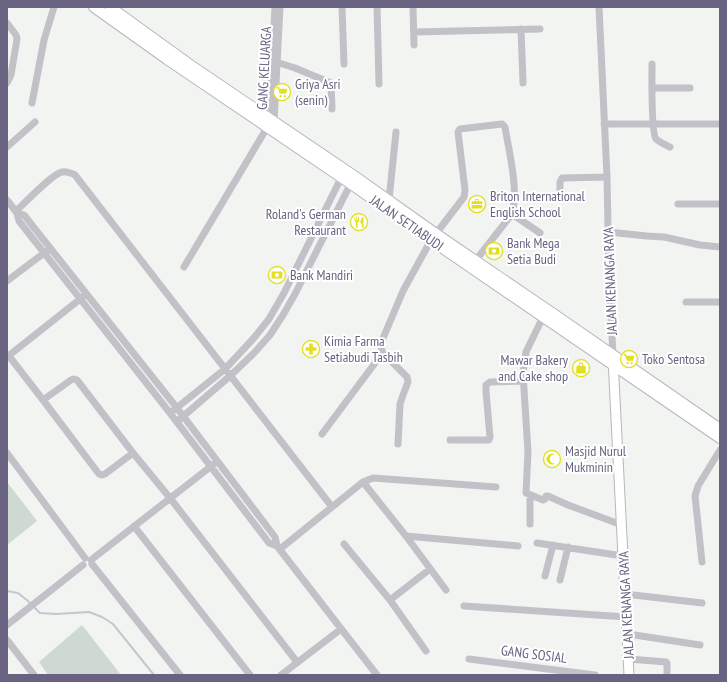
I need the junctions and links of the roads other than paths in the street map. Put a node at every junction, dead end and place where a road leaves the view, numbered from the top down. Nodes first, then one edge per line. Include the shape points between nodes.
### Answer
1 (54, 7) edge
2 (94, 7) edge
3 (110, 7) edge
4 (275, 7) edge
5 (280, 7) edge
6 (342, 7) edge
7 (377, 7) edge
8 (413, 7) edge
9 (599, 7) edge
10 (7, 23) edge
11 (521, 29) junction
12 (540, 29) dead end
13 (414, 32) junction
14 (414, 45) dead end
15 (274, 61) junction
16 (344, 64) dead end
17 (652, 64) dead end
18 (7, 83) edge
19 (523, 83) dead end
20 (379, 84) dead end
21 (653, 88) junction
22 (690, 88) dead end
23 (32, 103) dead end
24 (332, 109) dead end
25 (35, 122) dead end
26 (604, 124) junction
27 (653, 124) junction
28 (720, 124) edge
29 (268, 125) junction
30 (396, 132) dead end
31 (670, 146) dead end
32 (7, 147) edge
33 (343, 174) junction
34 (607, 177) junction
35 (352, 179) junction
36 (560, 198) dead end
37 (7, 200) edge
38 (389, 200) junction
39 (678, 204) dead end
40 (720, 204) edge
41 (16, 212) junction
42 (512, 214) junction
43 (608, 232) junction
44 (540, 234) dead end
45 (433, 237) junction
46 (720, 247) edge
47 (47, 250) junction
48 (476, 260) junction
49 (298, 265) junction
50 (184, 267) dead end
51 (307, 269) junction
52 (7, 282) edge
53 (286, 289) junction
54 (87, 294) junction
55 (295, 294) junction
56 (81, 299) junction
57 (686, 302) dead end
58 (720, 302) edge
59 (544, 318) junction
60 (382, 352) junction
61 (8, 357) edge
62 (613, 360) junction
63 (225, 369) junction
64 (230, 376) junction
65 (523, 381) junction
66 (43, 400) junction
67 (177, 408) junction
68 (170, 413) junction
69 (183, 416) junction
70 (177, 422) junction
71 (719, 425) edge
72 (322, 434) dead end
73 (720, 438) edge
74 (450, 440) dead end
75 (398, 444) dead end
76 (720, 450) edge
77 (7, 453) edge
78 (132, 453) junction
79 (218, 461) junction
80 (211, 466) junction
81 (363, 482) junction
82 (496, 487) dead end
83 (530, 495) junction
84 (170, 498) junction
85 (332, 507) junction
86 (530, 524) dead end
87 (622, 525) junction
88 (134, 526) junction
89 (406, 536) junction
90 (537, 543) dead end
91 (344, 544) dead end
92 (553, 545) junction
93 (518, 546) dead end
94 (568, 547) junction
95 (279, 548) junction
96 (623, 556) junction
97 (89, 560) junction
98 (702, 562) dead end
99 (430, 569) junction
100 (545, 576) dead end
101 (560, 580) dead end
102 (446, 590) dead end
103 (625, 594) junction
104 (390, 600) junction
105 (702, 603) dead end
106 (464, 606) dead end
107 (626, 618) junction
108 (7, 625) edge
109 (341, 629) junction
110 (628, 634) junction
111 (7, 640) edge
112 (700, 645) dead end
113 (426, 651) dead end
114 (469, 659) dead end
115 (629, 659) junction
116 (297, 662) junction
117 (667, 673) dead end
118 (34, 675) edge
119 (180, 675) edge
120 (250, 675) edge
121 (281, 675) edge
122 (377, 675) edge
123 (595, 675) edge
124 (629, 675) edge

1 - 23 street via 44,40
2 - 29 main road, JALAN SETIABUDI via 166,59
3 - 29 main road, JALAN SETIABUDI
4 - 15 street, GANG KELUARGA
5 - 15 street, GANG KELUARGA
6 - 16 street
7 - 20 street
8 - 13 street
9 - 26 street, JALAN KENANGA RAYA
10 - 18 street via 16,35 17,42
11 - 12 street
11 - 13 street
11 - 19 street
13 - 14 street
15 - 24 street via 331,83
15 - 29 street, GANG KELUARGA
17 - 21 street
21 - 22 street
21 - 27 street
25 - 32 street
26 - 27 street
26 - 34 street, JALAN KENANGA RAYA
27 - 28 street
27 - 31 street via 656,139
29 - 33 main road, JALAN SETIABUDI
29 - 50 street
30 - 38 street
33 - 35 main road, JALAN SETIABUDI
33 - 49 street
34 - 36 street via 562,178
34 - 43 street, JALAN KENANGA RAYA
35 - 38 main road, JALAN SETIABUDI
35 - 45 main road, JALAN SETIABUDI
35 - 51 street
37 - 41 street
38 - 45 main road, JALAN SETIABUDI
39 - 40 street
41 - 47 street via 19,221
41 - 63 street via 54,176 61,172 75,175
42 - 44 street
42 - 45 street via 515,202 514,181 504,126 500,124 460,129 458,132 465,194
42 - 48 street
43 - 46 street via 664,237
43 - 62 street, JALAN KENANGA RAYA
45 - 48 main road, JALAN SETIABUDI
45 - 59 main road, JALAN SETIABUDI
45 - 60 street via 403,291 381,343
47 - 52 street
47 - 54 street
47 - 56 street
48 - 62 main road, JALAN SETIABUDI
49 - 51 street
49 - 53 street
51 - 55 street
53 - 55 street
53 - 63 street via 269,319
54 - 56 street
54 - 67 street
55 - 64 street via 270,334
56 - 61 street
56 - 68 street
57 - 58 street
59 - 62 main road, JALAN SETIABUDI
59 - 65 street via 526,352
60 - 72 street
60 - 75 street via 408,380 400,404
61 - 66 street
62 - 71 main road, JALAN SETIABUDI
62 - 73 main road, JALAN SETIABUDI
62 - 87 street, JALAN KENANGA RAYA
63 - 64 street
63 - 67 street
64 - 69 street
64 - 85 street
65 - 74 street via 490,382 486,385 489,440
65 - 83 street via 528,452 526,492
66 - 78 street via 71,380 75,380
66 - 78 street via 98,474 105,474
67 - 68 street
67 - 69 street
68 - 70 street
69 - 70 street
69 - 79 street
70 - 80 street
76 - 98 street via 698,486 695,496
77 - 97 street
78 - 84 street
79 - 80 street
79 - 95 street via 275,537
80 - 84 street
80 - 95 street via 269,543
81 - 82 street via 375,478
81 - 85 street
81 - 89 street
83 - 86 street
83 - 87 street via 543,500 548,496
84 - 88 street
84 - 116 street
85 - 95 street
87 - 96 street, JALAN KENANGA RAYA
88 - 97 street
88 - 120 street
89 - 93 street
89 - 99 street
90 - 92 street
91 - 104 street
92 - 94 street
92 - 100 street
94 - 96 street
94 - 101 street
95 - 109 street
96 - 103 street, JALAN KENANGA RAYA
97 - 108 street via 91,566 86,568 82,565
97 - 119 street
99 - 102 street
99 - 104 street
103 - 105 street
103 - 107 street, JALAN KENANGA RAYA
104 - 113 street
106 - 107 street
107 - 110 street, JALAN KENANGA RAYA
109 - 116 street
109 - 122 street
110 - 112 street
110 - 115 street, JALAN KENANGA RAYA
111 - 118 street
114 - 123 street, GANG SOSIAL
115 - 117 street via 666,662
115 - 124 street, JALAN KENANGA RAYA
116 - 121 street

